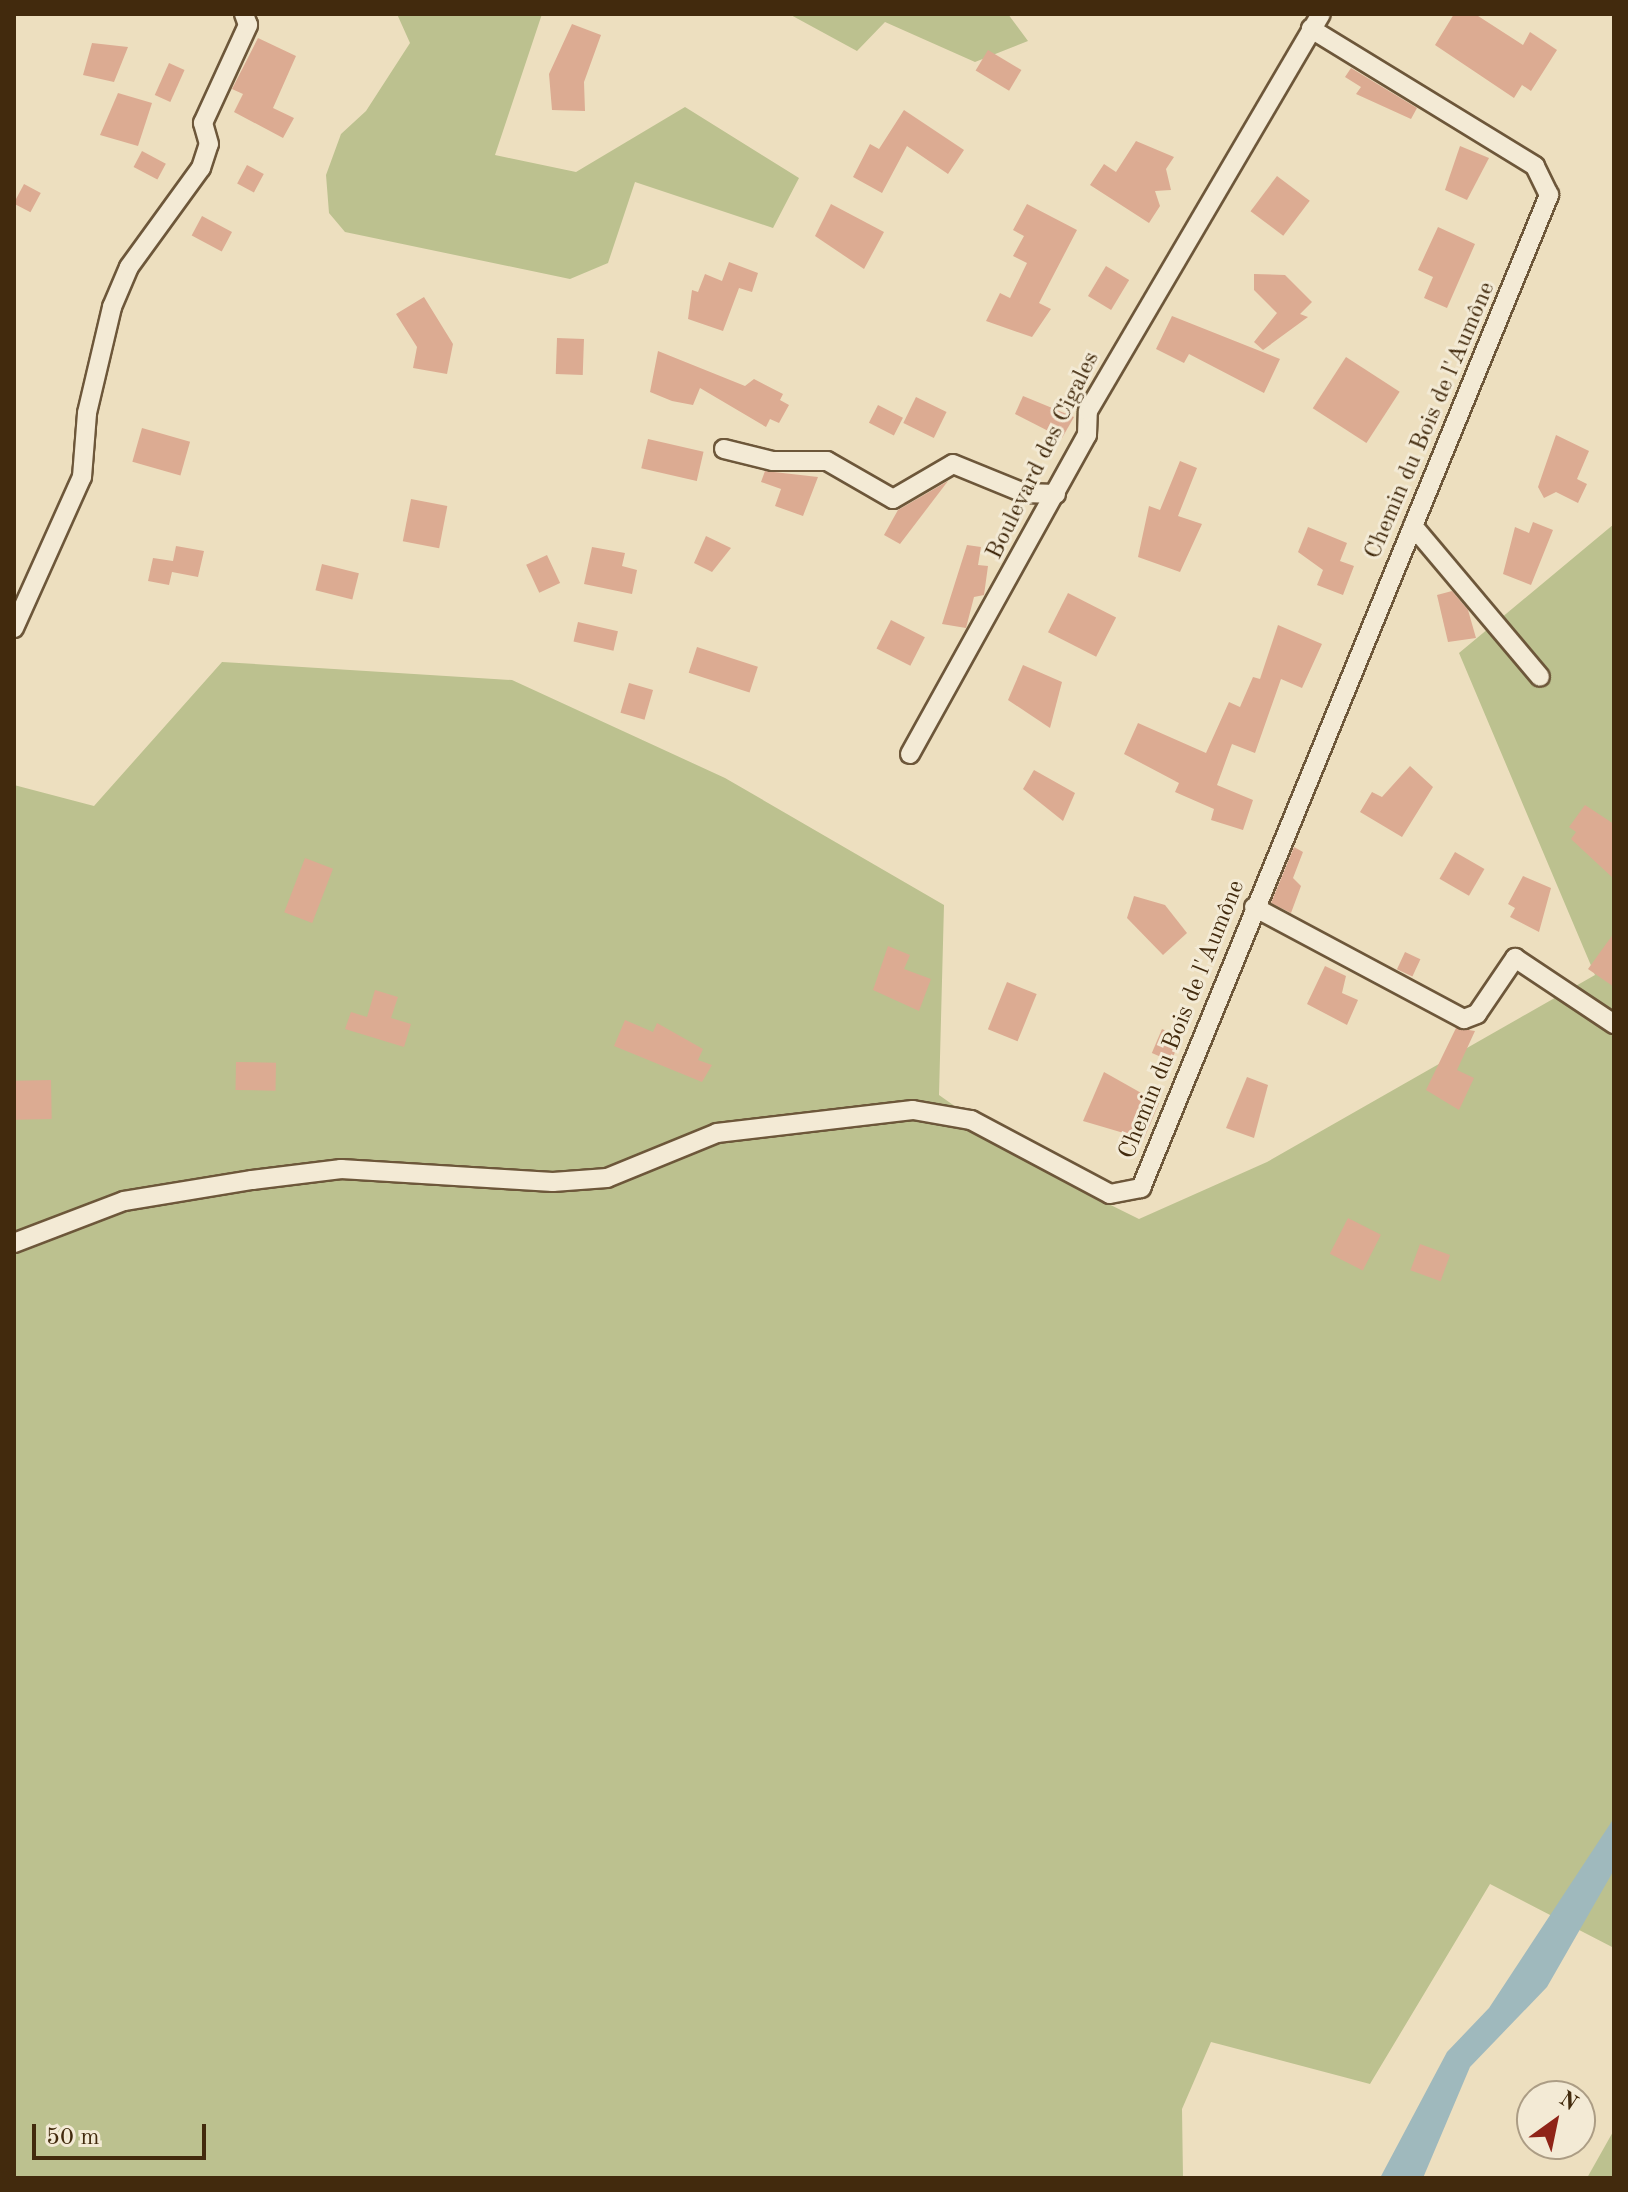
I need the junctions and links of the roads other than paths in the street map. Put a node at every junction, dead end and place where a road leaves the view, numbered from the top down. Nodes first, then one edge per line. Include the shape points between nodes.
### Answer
1 (244, 14) edge
2 (1316, 22) edge
3 (724, 449) dead end
4 (1056, 494) junction
5 (1413, 526) junction
6 (14, 628) edge
7 (1540, 677) dead end
8 (910, 754) dead end
9 (1254, 907) junction
10 (1614, 1024) edge
11 (14, 1243) edge

1 - 6 street via 248,25 203,123 209,144 201,168 129,267 112,307 87,413 82,477
2 - 4 street, Boulevard des Cigales via 1088,411 1087,435
2 - 5 street, Chemin du Bois de l'Aumône via 1546,179 1549,195 1533,240
3 - 4 street via 773,461 827,461 893,499 953,464 1024,493
4 - 8 street, Boulevard des Cigales
5 - 7 street
5 - 9 street, Chemin du Bois de l'Aumône
9 - 10 street via 1464,1019 1477,1014 1515,958
9 - 11 street, Chemin du Bois de l'Aumône via 1134,1194 1110,1194 971,1120 913,1110 717,1133 607,1178 553,1182 341,1169 252,1180 124,1201

